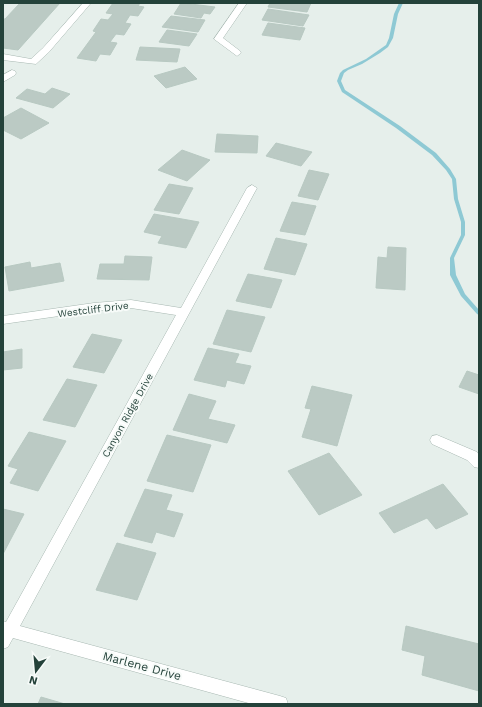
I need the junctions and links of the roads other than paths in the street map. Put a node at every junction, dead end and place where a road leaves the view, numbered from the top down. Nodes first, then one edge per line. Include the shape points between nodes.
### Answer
1 (87, 3) edge
2 (243, 3) edge
3 (237, 53) dead end
4 (3, 57) edge
5 (12, 73) dead end
6 (3, 79) edge
7 (252, 188) dead end
8 (183, 312) junction
9 (3, 320) edge
10 (437, 440) dead end
11 (479, 463) edge
12 (5, 633) edge
13 (280, 704) edge

1 - 4 street via 33,62
2 - 3 street via 218,39
5 - 6 street
7 - 8 street, Canyon Ridge Drive
8 - 9 street, Westcliff Drive via 132,304
8 - 12 street, Canyon Ridge Drive
10 - 11 street via 472,456
12 - 13 street, Marlene Drive

